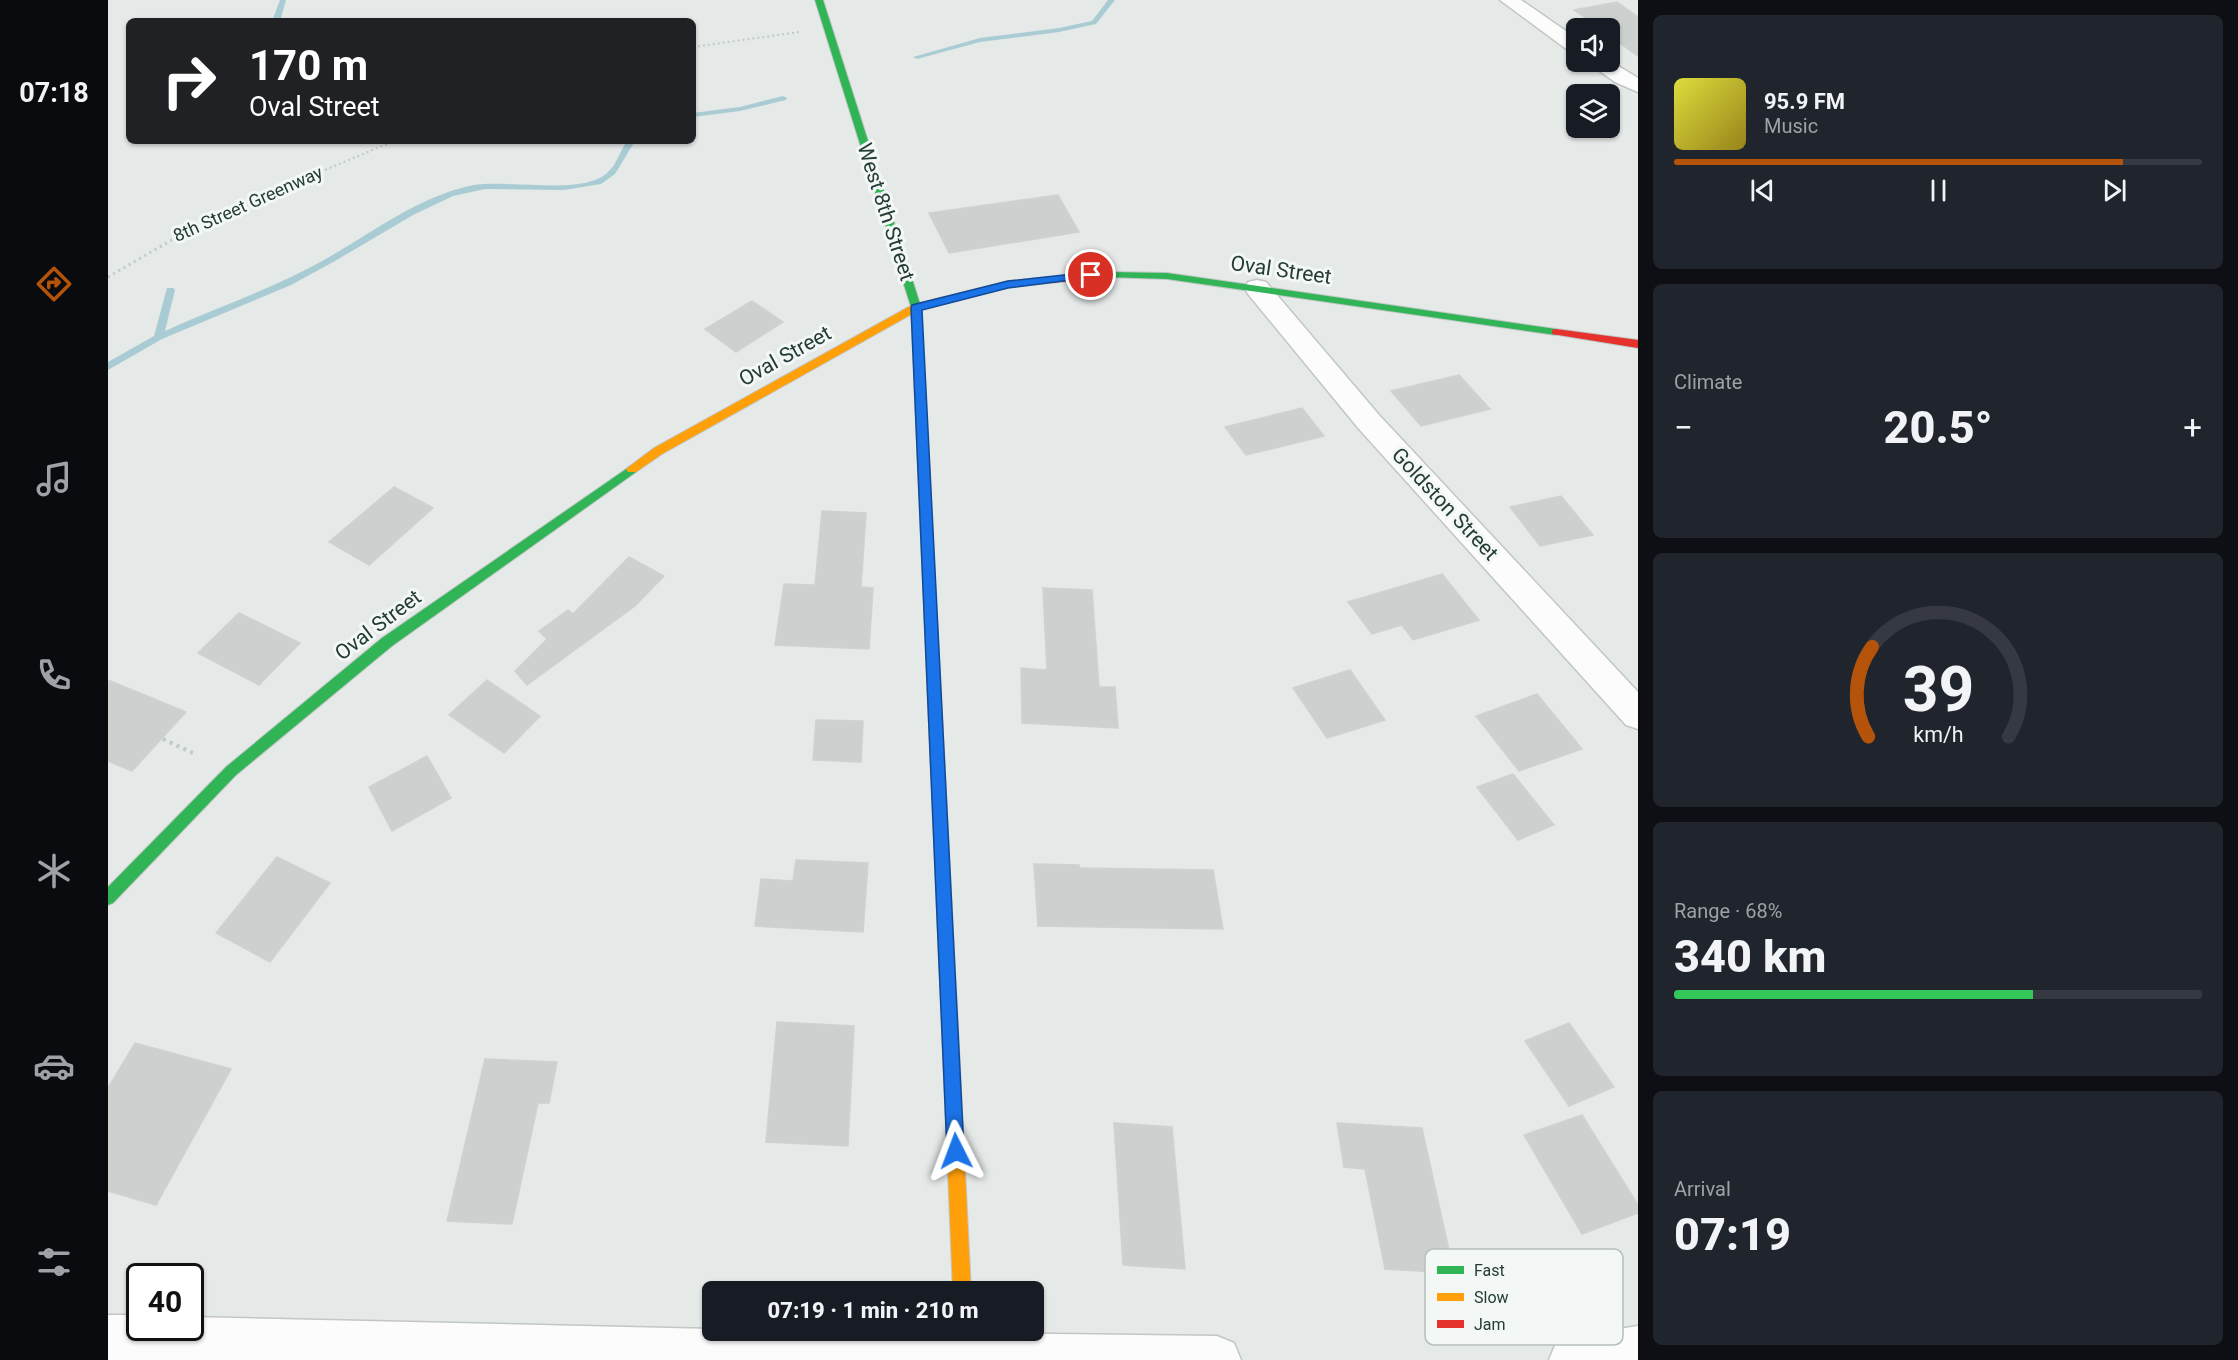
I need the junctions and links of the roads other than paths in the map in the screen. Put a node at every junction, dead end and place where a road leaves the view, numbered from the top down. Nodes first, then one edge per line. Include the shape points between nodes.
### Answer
1 (819, 0) edge
2 (1509, 0) edge
3 (1566, 40) edge
4 (1613, 72) edge
5 (1638, 86) edge
6 (1257, 288) junction
7 (916, 308) junction
8 (1638, 344) edge
9 (1638, 715) edge
10 (108, 898) edge
11 (961, 1281) edge
12 (108, 1338) edge
13 (965, 1349) edge
14 (1638, 1350) edge
15 (1217, 1360) edge
16 (1573, 1360) edge

1 - 7 street, West 8th Street
2 - 3 street
4 - 5 street
6 - 7 street, Oval Street via 1167,276 1091,275 1008,284
6 - 8 street, Oval Street
6 - 9 street, Goldston Street via 1369,422
7 - 10 street, Oval Street via 658,451 387,642 231,771
7 - 11 street, West 8th Street
12 - 13 street
13 - 15 street
14 - 16 street

